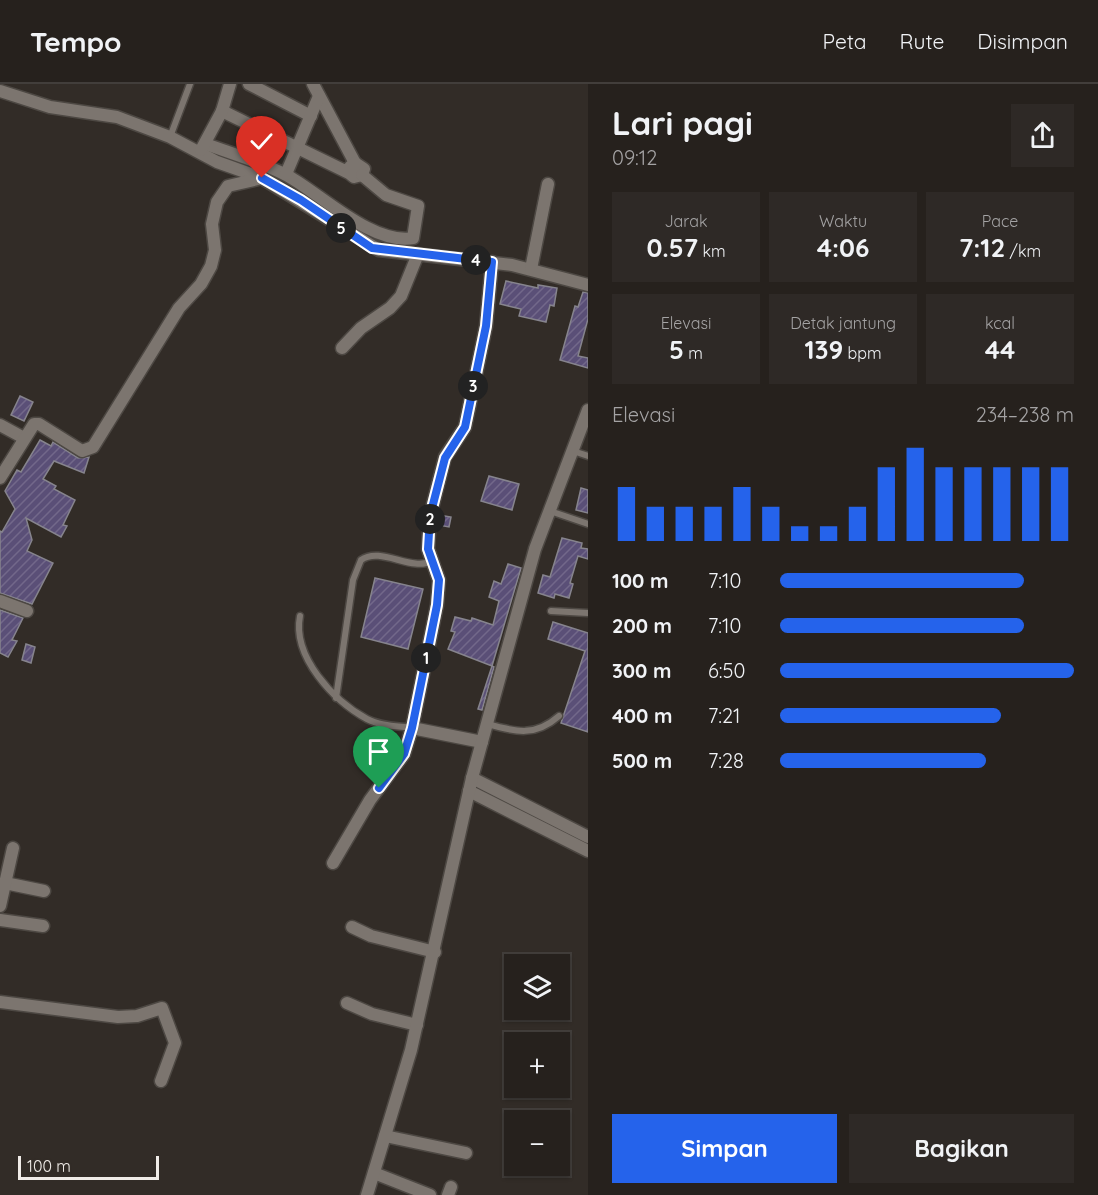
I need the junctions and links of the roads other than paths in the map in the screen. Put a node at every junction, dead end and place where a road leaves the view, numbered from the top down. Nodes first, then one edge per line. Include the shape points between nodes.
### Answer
1 (190, 84) edge
2 (230, 84) edge
3 (249, 84) edge
4 (313, 84) edge
5 (0, 91) edge
6 (320, 96) junction
7 (222, 111) junction
8 (311, 116) junction
9 (170, 137) junction
10 (202, 148) junction
11 (298, 148) junction
12 (352, 168) junction
13 (286, 174) junction
14 (262, 178) junction
15 (548, 184) dead end
16 (418, 254) junction
17 (492, 262) junction
18 (531, 269) junction
19 (588, 285) edge
20 (342, 348) dead end
21 (588, 410) edge
22 (0, 425) edge
23 (24, 438) junction
24 (573, 451) junction
25 (588, 456) edge
26 (0, 478) edge
27 (549, 511) junction
28 (588, 524) edge
29 (432, 561) junction
30 (0, 601) edge
31 (27, 611) dead end
32 (551, 611) dead end
33 (588, 613) edge
34 (300, 616) dead end
35 (336, 698) junction
36 (559, 716) dead end
37 (487, 724) junction
38 (412, 728) junction
39 (482, 742) junction
40 (472, 778) junction
41 (469, 791) junction
42 (511, 798) junction
43 (506, 810) junction
44 (584, 842) edge
45 (13, 848) dead end
46 (333, 863) dead end
47 (5, 883) junction
48 (44, 891) dead end
49 (0, 906) edge
50 (0, 920) edge
51 (43, 926) dead end
52 (352, 927) dead end
53 (435, 952) junction
54 (0, 1002) edge
55 (347, 1003) dead end
56 (417, 1025) junction
57 (161, 1081) dead end
58 (385, 1136) junction
59 (466, 1153) dead end
60 (374, 1173) junction
61 (367, 1195) edge
62 (430, 1195) edge

1 - 9 lane
2 - 7 street
3 - 8 street
4 - 6 street
5 - 9 street via 50,107 117,117
6 - 8 street
6 - 12 street
7 - 10 street
7 - 11 street
8 - 11 street
9 - 10 street
10 - 13 street
10 - 14 street
11 - 12 street
11 - 13 street
12 - 13 street via 354,177 362,175 386,195 418,206 413,238 374,232
14 - 16 street via 372,248
14 - 23 street via 228,186 217,202 211,266 179,308 93,447 82,451 39,424 32,426
15 - 18 street
16 - 17 street
16 - 20 street via 401,296
17 - 18 street
17 - 29 street via 486,326 465,427 445,458 430,516 428,549
18 - 19 street
21 - 24 street
22 - 23 street
23 - 26 street
24 - 25 lane
24 - 27 street
27 - 28 lane
27 - 37 street
29 - 35 lane via 419,564 376,557 361,560 353,580
29 - 38 street via 439,580 437,605
30 - 31 street
32 - 33 lane
34 - 35 lane via 300,636 306,654
35 - 38 lane via 367,719
36 - 37 lane via 541,730 528,732
37 - 39 street
38 - 39 street
38 - 46 street via 404,754 370,800
39 - 40 street
40 - 41 street
40 - 42 street
41 - 43 street
41 - 53 street
42 - 43 street
42 - 44 street
43 - 44 street
45 - 47 street
47 - 48 street
47 - 49 street
50 - 51 street
52 - 53 street via 388,941
53 - 56 street
54 - 57 street via 118,1017 162,1008 175,1043
55 - 56 street
56 - 58 street
58 - 59 street
58 - 60 street
60 - 61 street
60 - 62 street

